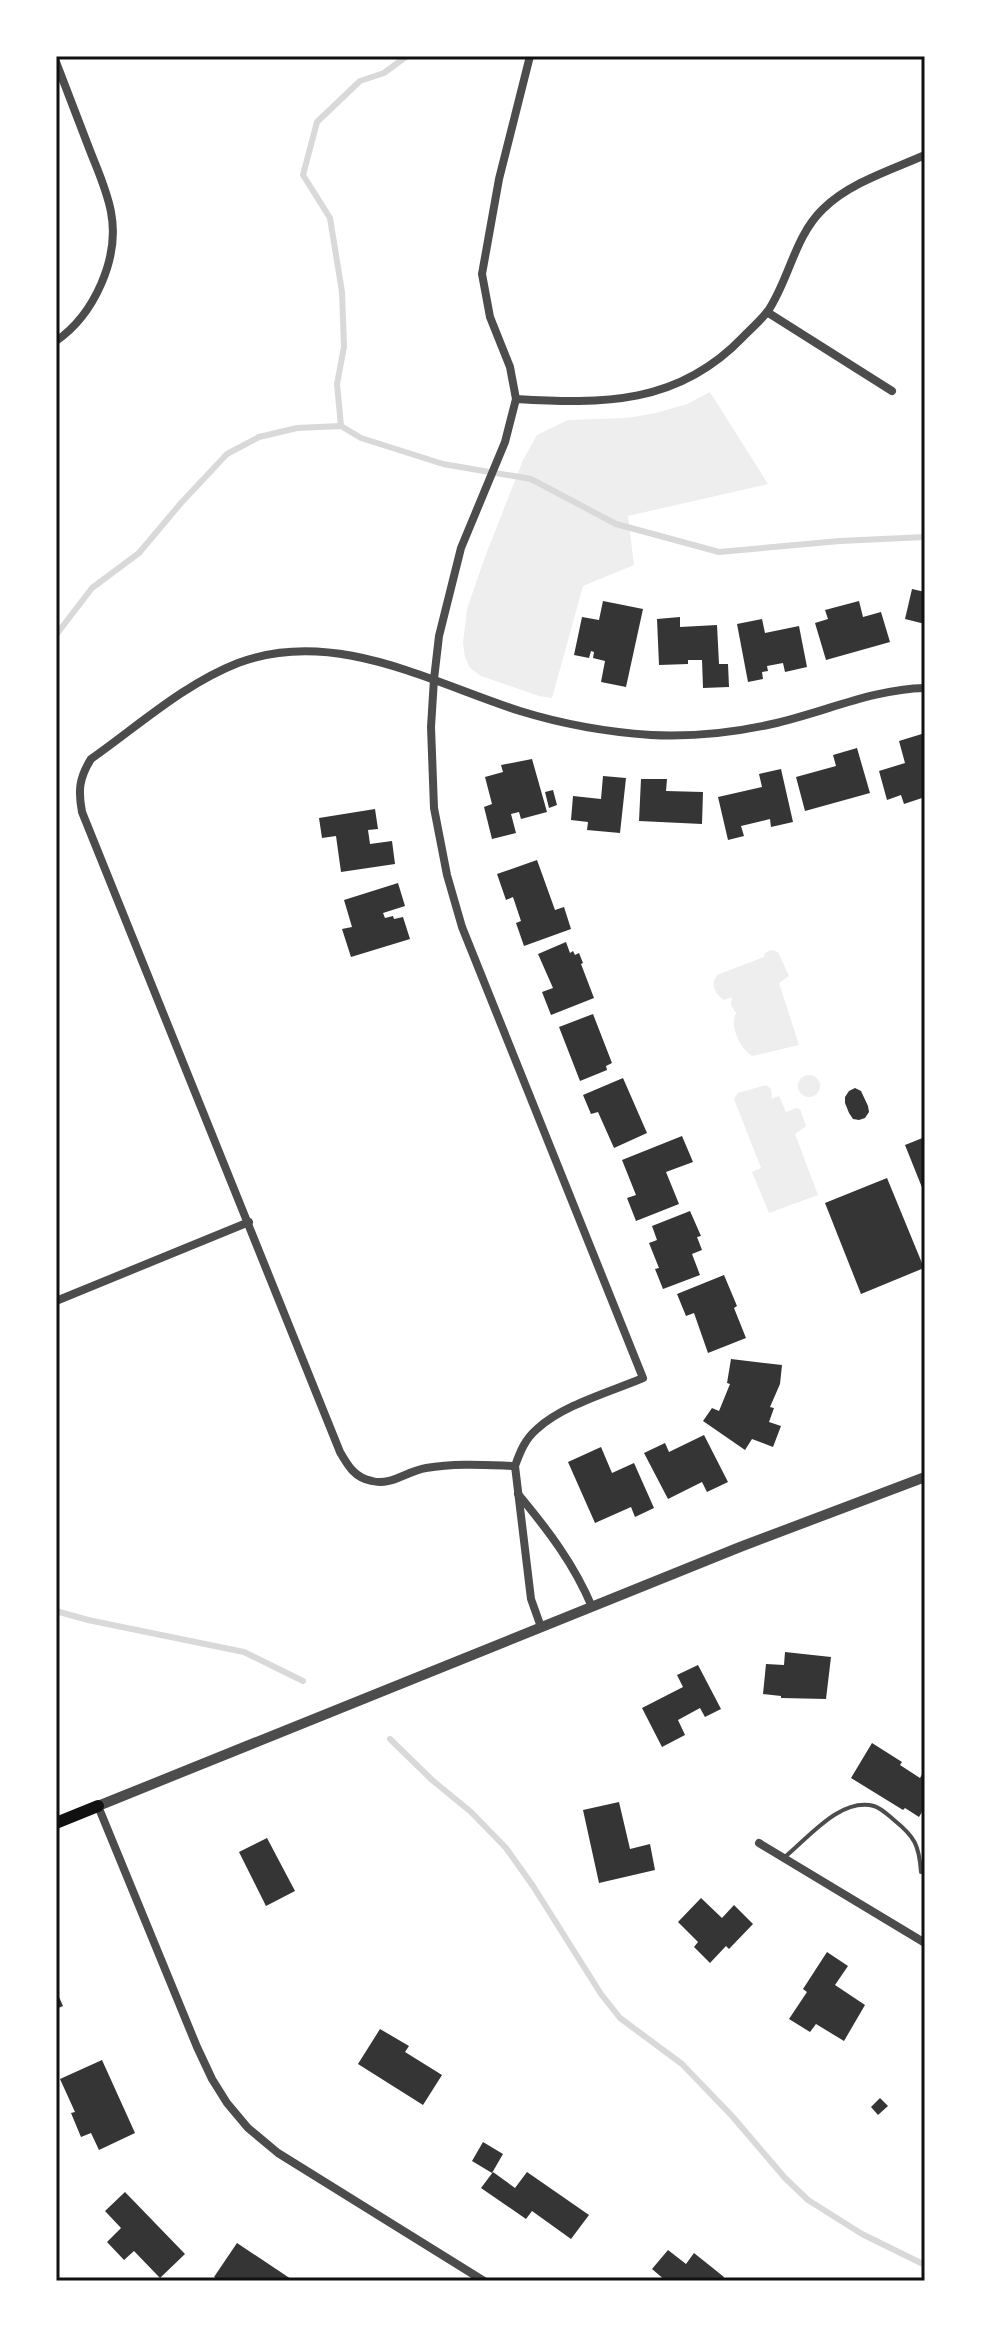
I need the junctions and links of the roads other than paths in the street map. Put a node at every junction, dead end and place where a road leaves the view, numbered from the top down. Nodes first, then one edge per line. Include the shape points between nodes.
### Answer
1 (530, 56) edge
2 (56, 62) edge
3 (925, 155) edge
4 (767, 312) junction
5 (56, 341) edge
6 (892, 391) dead end
7 (516, 399) junction
8 (434, 679) junction
9 (925, 688) edge
10 (249, 1222) junction
11 (56, 1301) edge
12 (515, 1466) junction
13 (925, 1477) edge
14 (518, 1494) junction
15 (592, 1607) junction
16 (541, 1627) junction
17 (98, 1806) junction
18 (56, 1823) edge
19 (759, 1843) dead end
20 (783, 1859) junction
21 (921, 1872) dead end
22 (925, 1943) edge
23 (484, 2281) edge

1 - 7 street via 482,274
2 - 5 street via 100,176 113,242 98,292
3 - 4 street via 856,186 823,208 801,236
4 - 6 street
4 - 7 street via 724,356 684,381 635,398
7 - 8 street via 505,442 461,548
8 - 9 street via 559,721 650,735 737,731 878,694
8 - 10 street via 329,652 261,656 205,678 91,759 81,778 78,793 88,826
8 - 12 street via 434,808 462,927 643,1378 552,1416 523,1446
10 - 11 street
10 - 12 street via 350,1468 361,1478 384,1482 451,1464
12 - 14 street
13 - 15 street
14 - 15 street via 574,1569
14 - 16 street via 531,1599
15 - 16 street
16 - 17 street
17 - 18 main road
17 - 23 street via 197,2047 227,2103 278,2153
19 - 20 street
20 - 21 lane via 840,1809 860,1804 877,1807 915,1839
20 - 22 street

